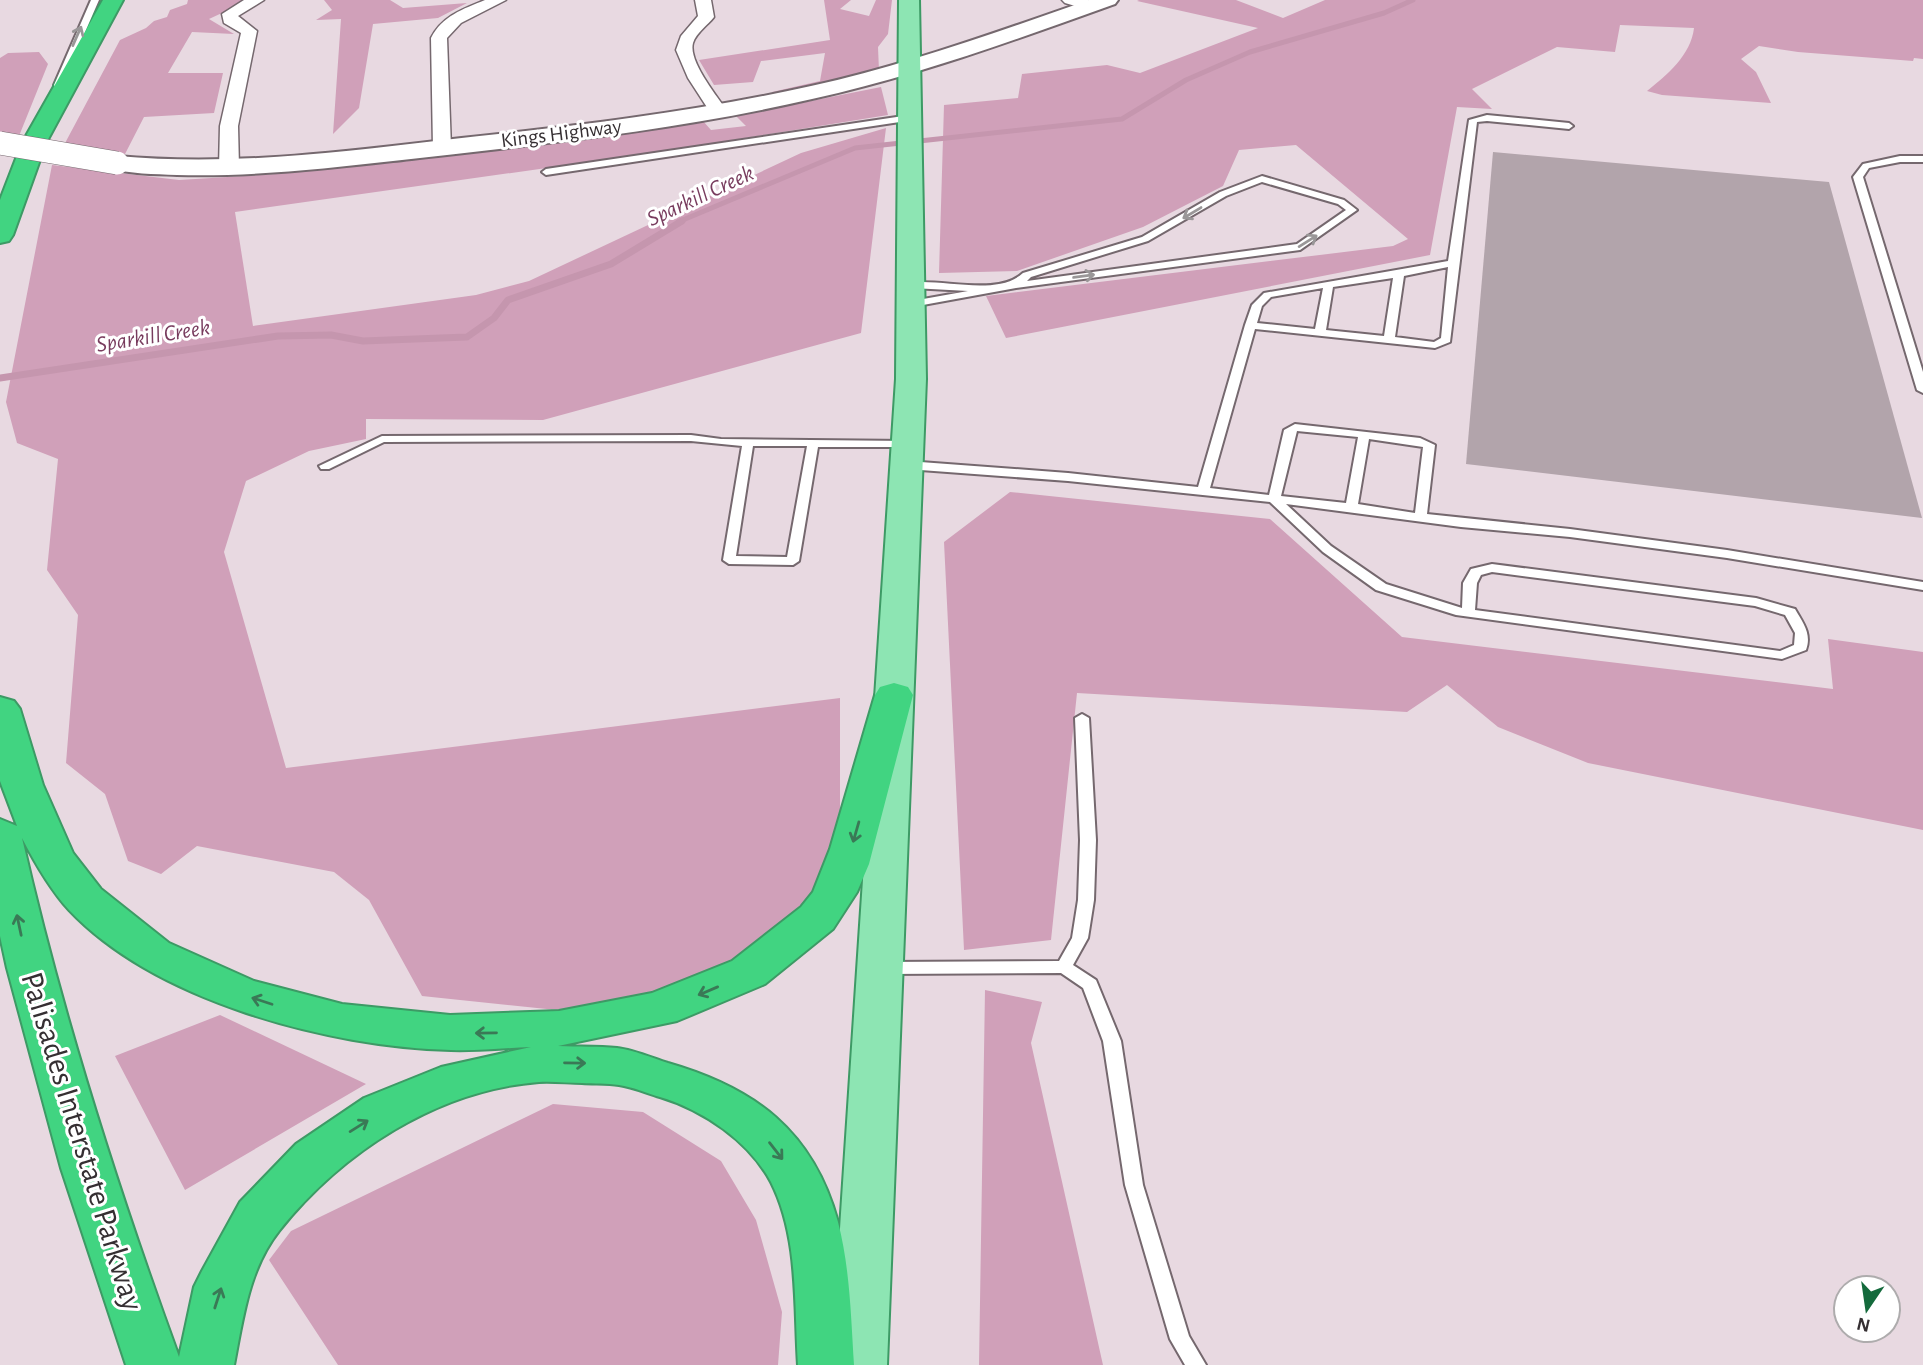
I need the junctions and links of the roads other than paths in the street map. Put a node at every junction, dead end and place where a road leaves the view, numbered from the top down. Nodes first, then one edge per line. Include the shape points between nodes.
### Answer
1 (95, 0) edge
2 (113, 0) edge
3 (256, 0) edge
4 (498, 0) edge
5 (703, 0) edge
6 (909, 0) edge
7 (1090, 2) edge
8 (909, 67) junction
9 (718, 111) junction
10 (911, 118) junction
11 (45, 119) junction
12 (1569, 126) dead end
13 (0, 142) edge
14 (442, 148) junction
15 (1923, 159) edge
16 (229, 168) junction
17 (546, 172) dead end
18 (0, 236) edge
19 (1453, 263) junction
20 (1399, 274) junction
21 (1329, 283) junction
22 (1016, 285) junction
23 (912, 294) junction
24 (1250, 325) junction
25 (1320, 332) junction
26 (1389, 340) junction
27 (1923, 387) edge
28 (1364, 435) junction
29 (748, 443) junction
30 (813, 443) junction
31 (907, 454) junction
32 (324, 466) dead end
33 (1203, 492) junction
34 (1273, 499) junction
35 (1350, 508) junction
36 (1420, 518) junction
37 (1923, 586) edge
38 (1468, 613) junction
39 (894, 695) junction
40 (0, 709) edge
41 (1082, 718) dead end
42 (0, 832) edge
43 (1064, 967) junction
44 (879, 968) junction
45 (154, 1365) edge
46 (206, 1365) edge
47 (826, 1365) edge
48 (859, 1365) edge
49 (1196, 1365) edge

11 -> 1 lane
2 - 11 highway
3 - 16 street via 230,14 230,20 249,31 229,126
4 - 14 street via 442,30
5 - 9 street via 706,17 684,45 687,61
6 - 8 main road
7 - 8 street, Kings Highway
8 - 9 street, Kings Highway
8 - 10 main road
9 - 14 street, Kings Highway
10 - 17 lane
10 - 23 main road
11 - 18 highway
12 - 19 lane via 1473,120
13 - 16 street, Kings Highway, bridge via 117,163
14 - 16 street, Kings Highway
15 - 27 lane via 1866,166 1858,177
19 - 20 lane
19 - 26 lane via 1446,340 1435,345
20 - 21 lane
20 - 26 lane
21 - 24 lane via 1268,295 1257,305
21 - 25 lane
22 -> 22 lane via 1300,247 1352,210 1341,202 1262,179 1223,194 1145,239 1027,275
22 - 23 lane
22 - 23 lane
23 - 31 main road
24 - 25 lane
24 - 33 lane
25 - 26 lane
28 - 34 lane via 1290,430
28 - 35 lane
28 - 36 lane via 1429,445
29 - 30 lane
29 - 30 lane via 729,560 793,561
29 - 32 lane via 691,438 382,439
30 - 31 lane
31 - 33 lane
31 - 39 main road
33 - 34 lane
34 - 35 lane
34 - 38 lane via 1327,549 1381,587
35 - 36 lane
36 - 37 lane via 1727,554
38 - 38 lane via 1782,655 1801,647 1802,634 1790,612 1756,602 1492,568 1476,572 1470,583
39 -> 40 highway via 841,881 817,918 795,939 728,983 675,1005 578,1026 478,1033 416,1031 310,1014 208,981 139,946 86,901 46,846 21,786
39 - 44 main road
41 - 43 lane via 1086,900 1080,938
45 -> 42 highway, Palisades Interstate Parkway via 51,1050
43 - 44 lane
43 - 49 lane via 1090,985 1112,1041 1134,1185 1180,1339
44 - 48 main road
46 -> 47 highway via 215,1310 241,1246 263,1212 320,1154 356,1127 423,1093 495,1070 561,1063 624,1067 680,1082 734,1111 772,1144 794,1178 813,1228

